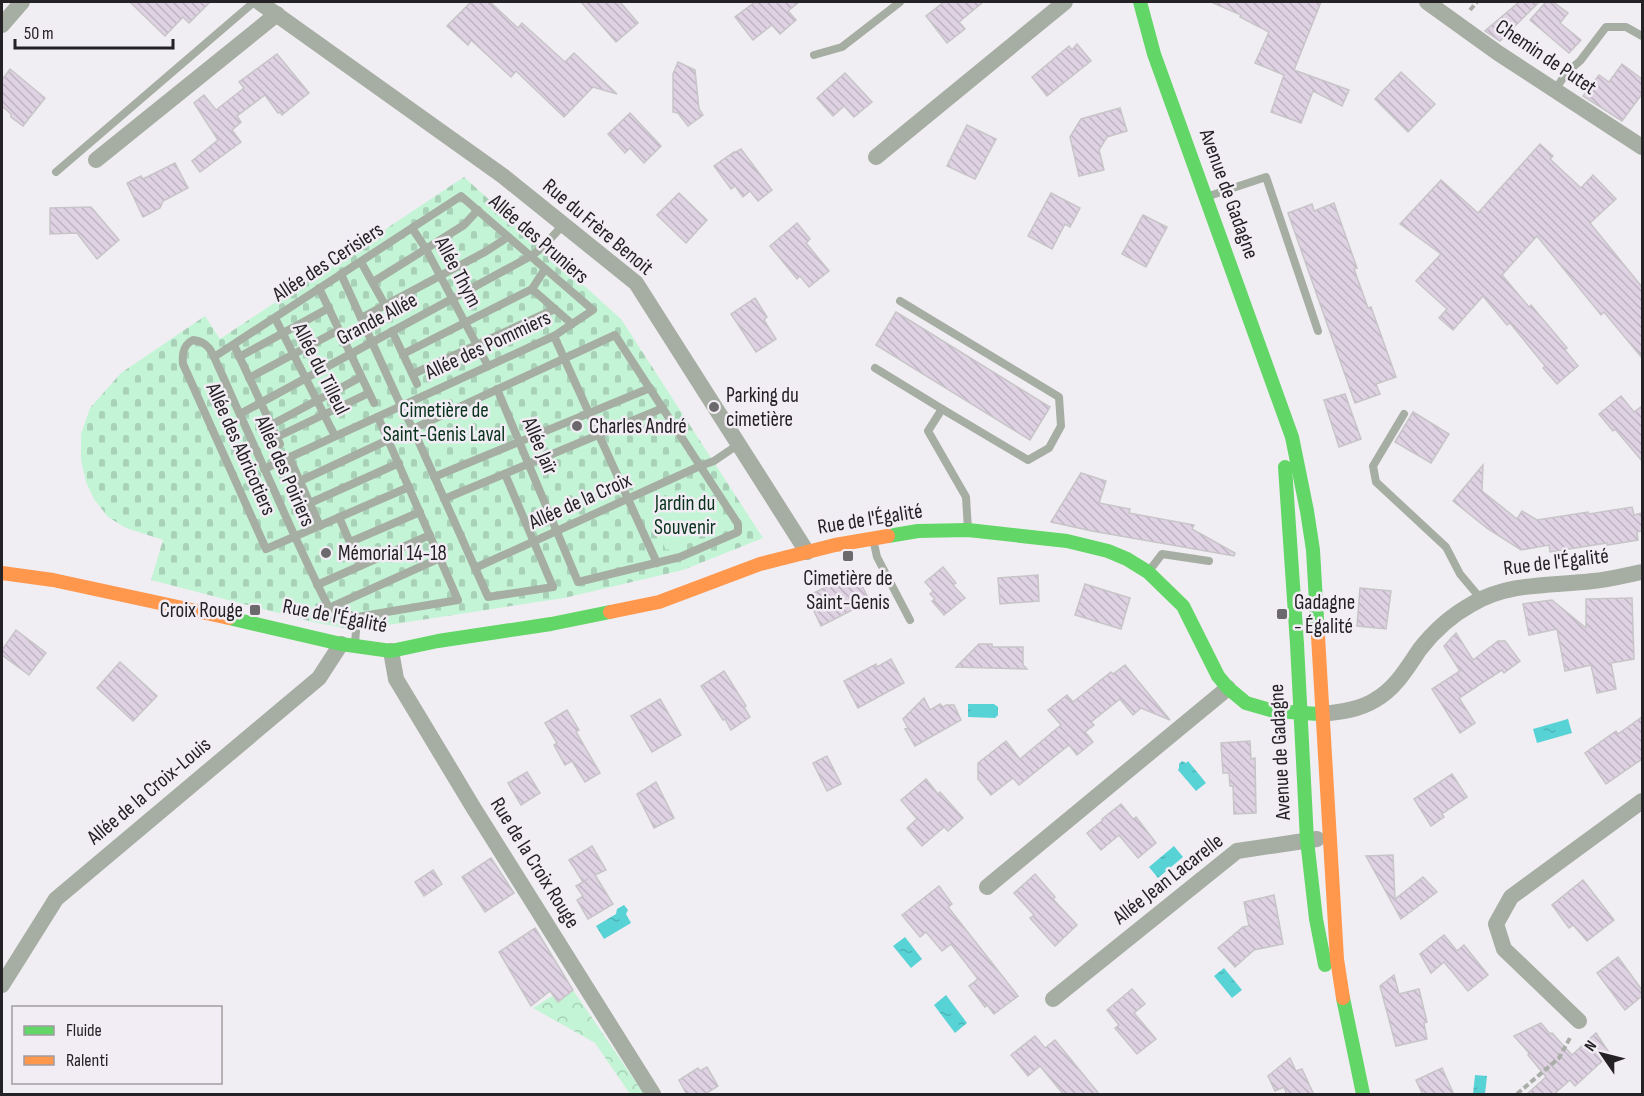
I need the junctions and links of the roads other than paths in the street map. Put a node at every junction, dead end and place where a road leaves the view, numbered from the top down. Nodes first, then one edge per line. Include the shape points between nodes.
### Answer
1 (22, 2) edge
2 (254, 2) edge
3 (259, 2) edge
4 (900, 2) edge
5 (1065, 2) edge
6 (1140, 2) edge
7 (1427, 2) edge
8 (277, 14) junction
9 (2, 25) edge
10 (1642, 36) edge
11 (814, 55) dead end
12 (1555, 90) junction
13 (1642, 147) edge
14 (876, 156) dead end
15 (96, 160) dead end
16 (56, 172) dead end
17 (462, 196) joint
18 (1206, 197) junction
19 (478, 210) junction
20 (563, 225) junction
21 (412, 228) junction
22 (508, 237) junction
23 (426, 249) junction
24 (531, 256) junction
25 (361, 262) junction
26 (545, 269) junction
27 (341, 274) junction
28 (440, 276) junction
29 (373, 282) junction
30 (319, 288) junction
31 (532, 289) junction
32 (452, 299) junction
33 (900, 301) dead end
34 (385, 305) junction
35 (328, 308) junction
36 (555, 309) junction
37 (593, 310) joint
38 (275, 318) junction
39 (361, 318) junction
40 (465, 323) junction
41 (572, 324) junction
42 (339, 330) junction
43 (392, 331) junction
44 (1318, 331) dead end
45 (283, 333) junction
46 (554, 336) junction
47 (372, 342) junction
48 (234, 345) junction
49 (476, 345) junction
50 (350, 353) junction
51 (294, 354) junction
52 (403, 354) junction
53 (214, 357) junction
54 (239, 357) junction
55 (564, 358) junction
56 (183, 364) joint
57 (488, 366) junction
58 (874, 368) dead end
59 (413, 374) junction
60 (361, 377) junction
61 (249, 378) junction
62 (306, 378) junction
63 (417, 384) dead end
64 (650, 388) junction
65 (497, 389) junction
66 (369, 393) junction
67 (318, 401) junction
68 (1278, 401) junction
69 (260, 402) junction
70 (374, 403) dead end
71 (401, 406) junction
72 (663, 408) junction
73 (942, 410) junction
74 (589, 413) junction
75 (240, 414) junction
76 (1404, 414) dead end
77 (325, 415) junction
78 (378, 417) junction
79 (271, 425) junction
80 (413, 429) junction
81 (599, 435) junction
82 (336, 436) junction
83 (388, 440) junction
84 (519, 442) junction
85 (739, 444) junction
86 (289, 457) junction
87 (399, 463) junction
88 (528, 464) junction
89 (700, 466) junction
90 (264, 469) junction
91 (505, 474) junction
92 (434, 477) junction
93 (300, 481) junction
94 (409, 487) junction
95 (628, 498) junction
96 (444, 499) junction
97 (310, 503) junction
98 (420, 512) junction
99 (339, 517) junction
100 (320, 526) junction
101 (969, 530) junction
102 (556, 531) junction
103 (430, 535) junction
104 (296, 537) junction
105 (873, 540) junction
106 (350, 542) junction
107 (533, 542) junction
108 (807, 552) junction
109 (440, 558) junction
110 (1209, 561) dead end
111 (657, 563) junction
112 (360, 566) junction
113 (475, 568) junction
114 (1148, 572) junction
115 (1642, 572) edge
116 (2, 573) edge
117 (317, 585) junction
118 (1481, 599) junction
119 (329, 608) junction
120 (357, 616) junction
121 (910, 620) dead end
122 (348, 646) junction
123 (390, 651) junction
124 (1228, 688) junction
125 (1301, 713) junction
126 (1322, 714) junction
127 (1642, 801) edge
128 (1330, 838) junction
129 (1307, 840) junction
130 (987, 887) dead end
131 (2, 985) edge
132 (1053, 999) dead end
133 (1579, 1021) road end
134 (653, 1095) edge
135 (1363, 1095) edge

1 - 9 street
2 - 16 lane
3 - 8 street, Rue du Frère Benoit
4 - 11 lane via 842,47
5 - 14 street
6 - 18 main road, Avenue de Gadagne via 1154,54
7 - 12 street, Chemin de Putet
8 - 15 street
8 - 20 street, Rue du Frère Benoit via 503,176
10 - 12 lane via 1626,27 1606,27
12 - 13 street, Chemin de Putet
17 - 19 lane, Allée des Pruniers
17 - 21 lane, Allée des Cerisiers
18 - 44 lane via 1266,177
18 - 68 main road, Avenue de Gadagne
19 - 22 lane, Allée des Pruniers
19 - 23 lane via 464,225
20 - 24 lane, Grande Allée
20 - 85 street, Rue du Frère Benoit via 636,283
21 - 23 lane, Allée Thym
21 - 25 lane, Allée des Cerisiers
22 - 24 lane, Allée des Pruniers
22 - 28 lane
23 - 28 lane, Allée Thym
23 - 29 lane
24 - 26 lane, Allée des Pruniers
24 - 32 lane, Grande Allée
25 - 27 lane, Allée des Cerisiers
25 - 29 lane
26 - 31 lane
26 - 37 lane, Allée des Pruniers
27 - 30 lane, Allée des Cerisiers
27 - 39 lane
28 - 32 lane, Allée Thym
28 - 34 lane
29 - 34 lane
30 - 35 lane
30 - 38 lane, Allée des Cerisiers
31 - 36 lane
31 - 40 lane
32 - 40 lane, Allée Thym
32 - 43 lane, Grande Allée
33 - 73 lane via 1059,397 1061,426 1049,448 1028,460
34 - 39 lane
35 - 42 lane
35 - 45 lane
36 - 41 lane
36 - 49 lane
37 - 41 lane, Allée des Pommiers
38 - 45 lane, Allée du Tilleul
38 - 48 lane, Allée des Cerisiers
39 - 47 lane
40 - 49 lane, Allée Thym
40 - 52 lane
41 - 46 lane, Allée des Pommiers
42 - 50 lane
42 - 51 lane
43 - 47 lane, Grande Allée
43 - 52 lane
45 - 51 lane, Allée du Tilleul
45 - 54 lane
46 - 55 lane
46 - 57 lane, Allée des Pommiers
47 - 50 lane, Grande Allée
47 - 71 lane
48 - 53 lane, Allée des Cerisiers
48 - 54 lane
49 - 57 lane, Allée Thym
49 - 59 lane
50 - 60 lane
50 - 62 lane, Grande Allée
51 - 61 lane
51 - 62 lane, Allée du Tilleul
52 - 59 lane
53 - 56 lane, Allée des Poiriers via 202,342 193,340 186,343
53 - 75 lane, Allée des Poiriers
54 - 61 lane
55 - 64 lane via 615,335
55 - 65 lane
55 - 74 lane
56 - 104 lane, Allée des Abricotiers via 266,549
57 - 71 lane, Allée des Pommiers
58 - 73 lane
59 - 63 lane
60 - 66 lane
60 - 67 lane
61 - 69 lane
62 - 67 lane, Allée du Tilleul
62 - 69 lane, Grande Allée
64 - 72 lane
64 - 74 lane
65 - 80 lane
65 - 84 lane, Allée Jaïr
66 - 70 lane
66 - 77 lane
67 - 77 lane, Allée du Tilleul
67 - 79 lane
68 - 125 main road, Avenue de Gadagne
68 - 126 main road, Avenue de Gadagne via 1292,437 1311,540
69 - 75 lane, Grande Allée
69 - 79 lane
71 - 78 lane, Allée des Pommiers
71 - 80 lane
72 - 81 lane
72 - 89 lane
73 - 101 lane via 928,431 966,497
74 - 81 lane
74 - 84 lane
75 - 90 lane, Allée des Poiriers
76 - 118 lane via 1373,466 1376,482 1446,547 1460,574
77 - 79 lane via 278,441
77 - 82 lane, Allée du Tilleul
78 - 82 lane, Allée des Pommiers
78 - 83 lane
80 - 92 lane
81 - 88 lane
81 - 95 lane
82 - 86 lane, Allée des Pommiers
83 - 87 lane
83 - 93 lane
84 - 88 lane, Allée Jaïr
84 - 92 lane
85 - 89 lane, Allée de la Croix
85 - 108 street, Rue du Frère Benoit
86 - 90 lane, Allée des Pommiers
86 - 93 lane
87 - 94 lane
87 - 97 lane
88 - 91 lane
88 - 102 lane, Allée Jaïr
89 - 95 lane, Allée de la Croix
89 - 111 lane via 738,524 738,532
90 - 104 lane, Allée des Poiriers
91 - 96 lane
91 - 107 lane
92 - 96 lane
93 - 97 lane
94 - 98 lane
94 - 99 lane
95 - 102 lane, Allée de la Croix
95 - 111 lane
96 - 113 lane
97 - 100 lane
98 - 103 lane
98 - 106 lane
99 - 100 lane
99 - 106 lane
100 - 104 lane
101 - 105 main road, Rue de l'Égalité via 918,531
101 - 114 main road, Rue de l'Égalité via 1089,546 1127,559
102 - 107 lane, Allée de la Croix
102 - 111 lane, Allée Jaïr via 578,582
103 - 109 lane
103 - 112 lane
104 - 117 lane, Allée des Poiriers
105 - 108 main road, Rue de l'Égalité
105 - 121 lane via 877,557
106 - 112 lane
107 - 113 lane, Allée de la Croix
107 - 113 lane via 553,587 488,597
108 - 123 main road, Rue de l'Égalité via 760,564 659,602
109 - 119 lane
109 - 120 lane via 458,600
110 - 114 lane via 1162,554
112 - 117 lane
114 - 124 main road, Rue de l'Égalité via 1183,606 1210,663
115 - 118 street, Rue de l'Égalité via 1596,581 1529,585
116 - 122 main road, Rue de l'Égalité via 53,580
117 - 119 lane, Allée des Poiriers
118 - 126 street, Rue de l'Égalité via 1441,626 1385,693 1363,706
119 - 120 lane
120 - 122 lane
122 - 123 main road, Rue de l'Égalité
122 - 131 street, Allée de la Croix-Louis via 319,678 56,899
123 - 134 street, Rue de la Croix Rouge via 396,679
124 - 125 main road, Rue de l'Égalité via 1252,706
124 - 130 street
125 - 126 main road, Rue de l'Égalité
125 - 129 main road, Avenue de Gadagne
126 - 128 main road, Avenue de Gadagne
127 - 133 street via 1511,897 1496,924 1504,949
128 - 129 street, Allée Jean Lacarelle
128 - 135 main road, Avenue de Gadagne via 1337,958
129 - 132 street, Allée Jean Lacarelle via 1237,851
129 - 135 main road, Avenue de Gadagne via 1316,919 1338,1037

